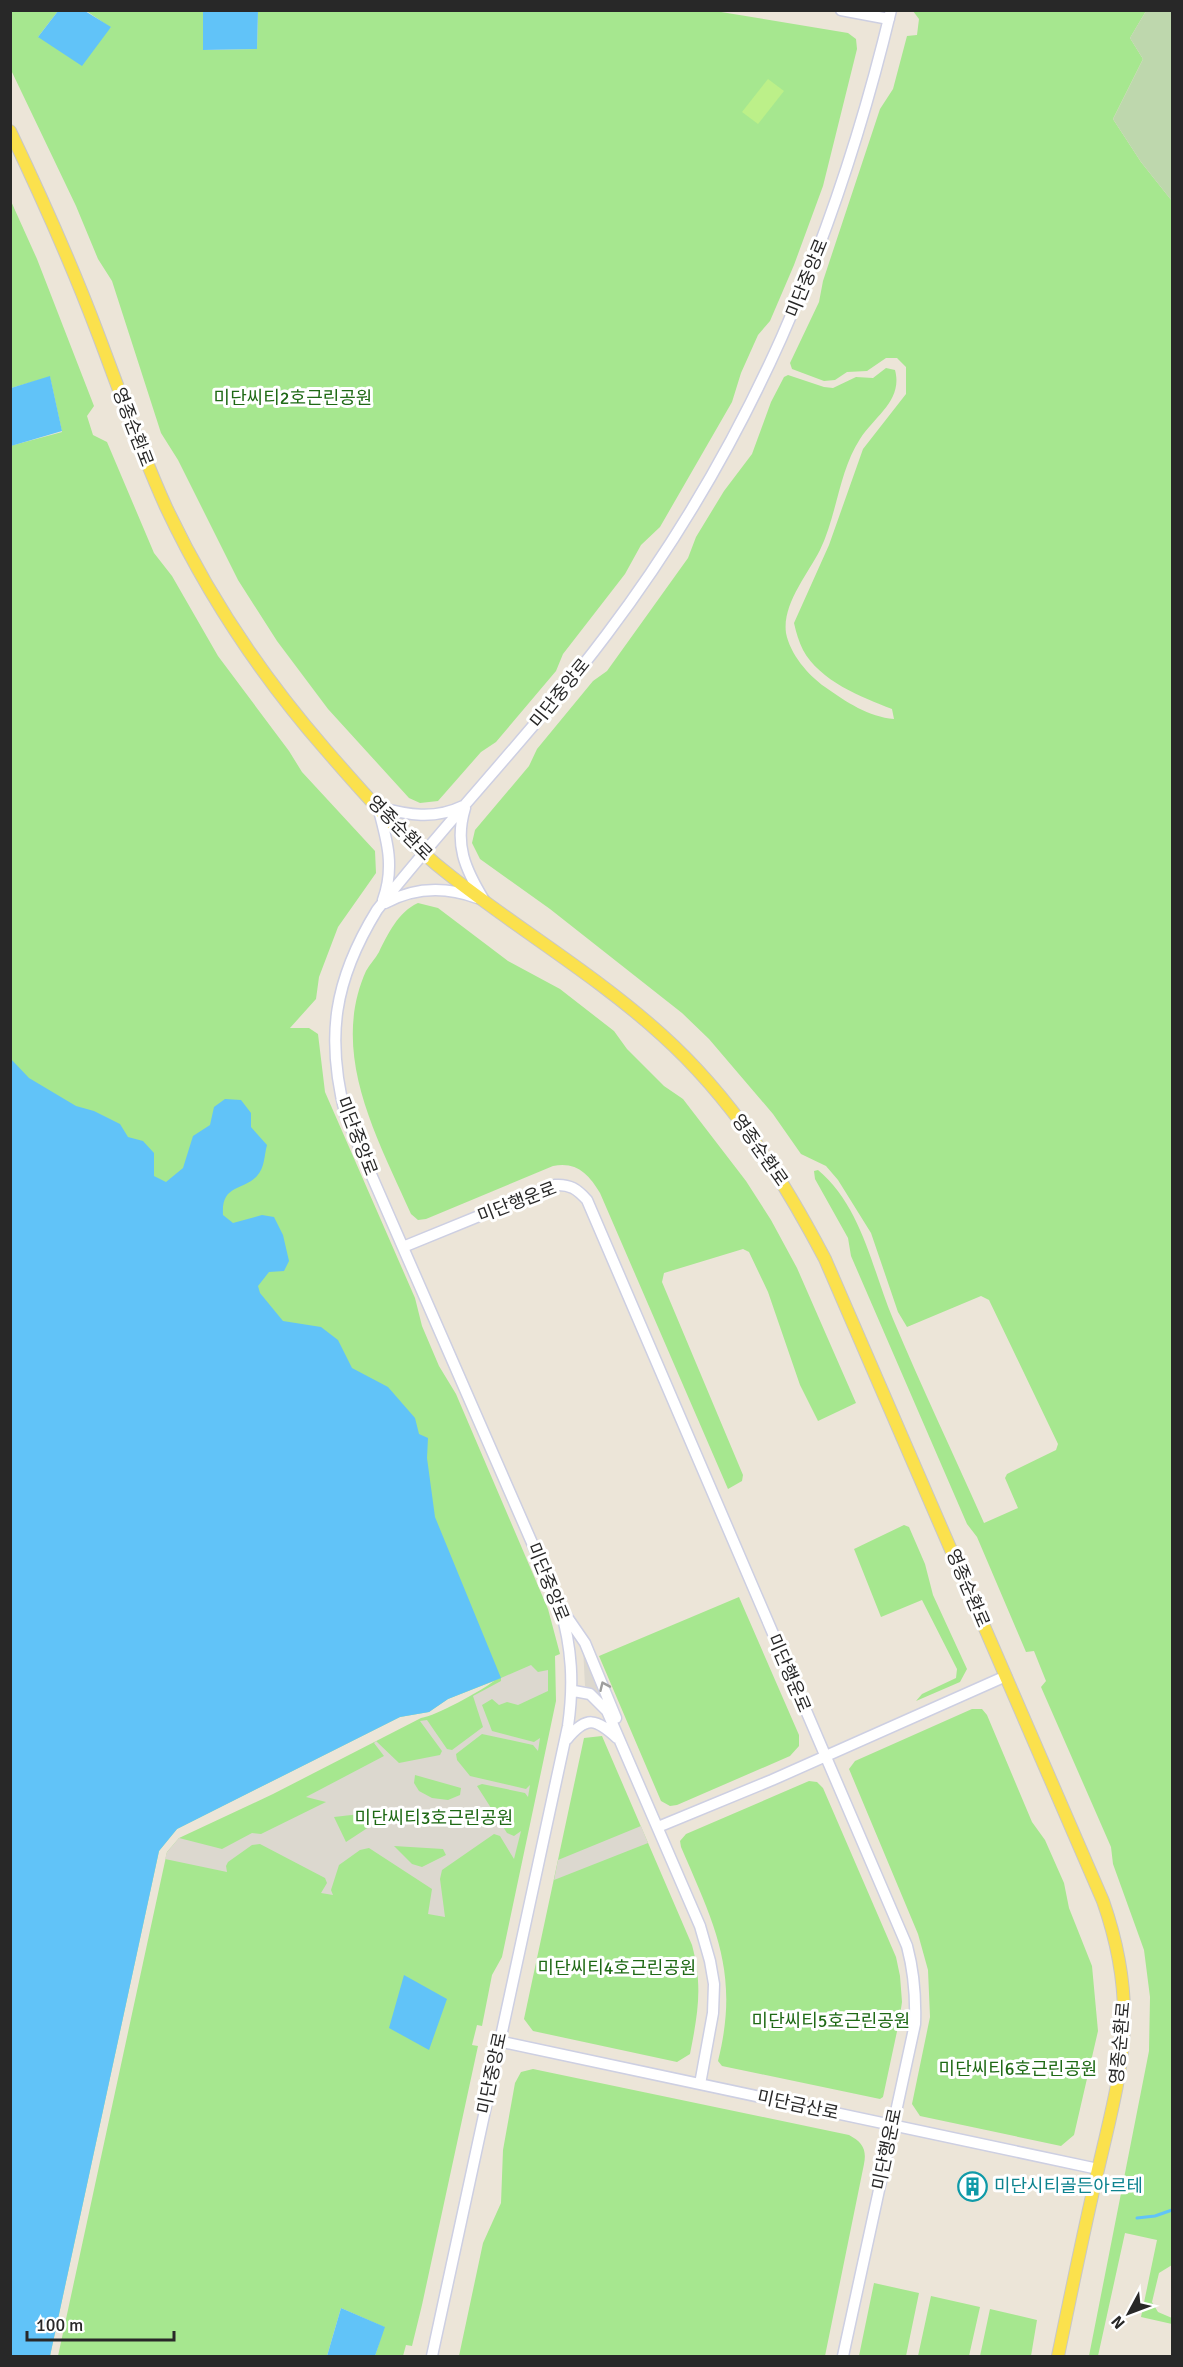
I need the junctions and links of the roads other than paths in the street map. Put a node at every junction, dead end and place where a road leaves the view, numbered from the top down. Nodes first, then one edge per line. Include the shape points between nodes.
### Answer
1 (841, 10) edge
2 (890, 15) edge
3 (10, 131) edge
4 (466, 804) junction
5 (378, 807) junction
6 (424, 853) junction
7 (485, 902) junction
8 (381, 906) junction
9 (403, 1247) junction
10 (560, 1607) junction
11 (1006, 1676) junction
12 (573, 1691) junction
13 (566, 1740) junction
14 (622, 1742) junction
15 (825, 1757) junction
16 (658, 1827) junction
17 (498, 2041) junction
18 (700, 2084) junction
19 (892, 2126) junction
20 (1098, 2169) junction
21 (432, 2356) edge
22 (843, 2356) edge
23 (1058, 2356) edge

1 - 2 street
2 - 4 street, 미단중앙로 via 827,227 781,341 737,432 699,499 640,588 586,661
3 - 5 main road, 영종순환로 via 73,272 140,449 190,552 237,632 278,691
4 - 5 street via 432,816
4 - 6 street, 미단중앙로
4 - 7 street via 460,830 461,853
5 - 6 main road, 영종순환로
5 - 8 street via 391,866
6 - 7 main road, 영종순환로
6 - 8 street, 미단중앙로
7 - 8 street via 465,894 432,889 415,890
7 - 11 main road, 영종순환로 via 574,963 666,1038 714,1090 773,1165 825,1259
8 - 9 street, 미단중앙로 via 346,968 338,998 335,1057 346,1117
9 - 10 street, 미단중앙로
9 - 15 street, 미단행운로 via 555,1185 577,1189 587,1200
10 - 12 street, 미단중앙로 via 573,1659
14 -> 10 street via 613,1708 585,1643
11 - 15 street
11 - 20 main road, 영종순환로 via 1103,1901 1119,1952 1125,1998 1123,2059
12 - 13 street, 미단중앙로
12 - 14 street via 590,1694 602,1704
13 - 14 street via 582,1724 591,1722 603,1725
13 - 17 street, 미단중앙로
14 - 16 street
15 - 16 street
15 - 19 street, 미단행운로 via 897,1922 913,1969 915,2024
16 - 18 street via 700,1926 714,1984 713,2013
17 - 18 street, 미단금산로
17 - 21 street, 미단중앙로
18 - 19 street, 미단금산로
19 - 20 street, 미단금산로
19 - 22 street, 미단행운로
20 - 23 main road, 영종순환로

